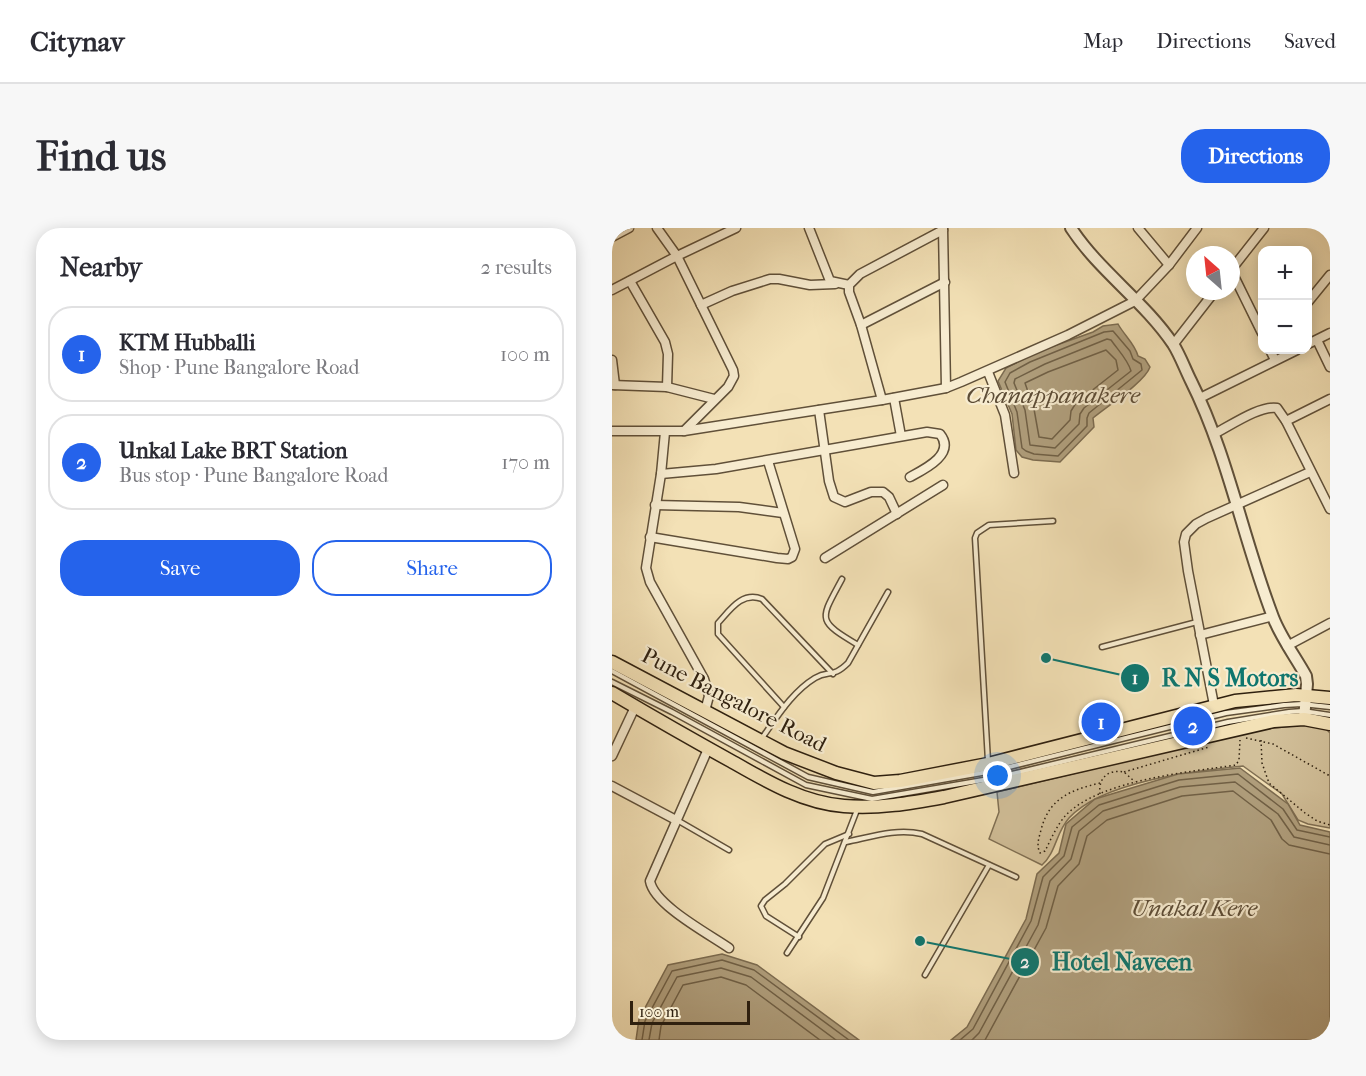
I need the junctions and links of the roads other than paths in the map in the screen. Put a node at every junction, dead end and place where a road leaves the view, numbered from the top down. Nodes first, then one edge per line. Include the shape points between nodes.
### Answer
1 (629, 228) edge
2 (657, 228) edge
3 (734, 228) edge
4 (809, 228) edge
5 (1071, 228) edge
6 (1138, 228) edge
7 (1197, 228) edge
8 (1264, 228) edge
9 (943, 229) edge
10 (612, 237) edge
11 (677, 255) junction
12 (1240, 259) edge
13 (1169, 265) junction
14 (1330, 275) edge
15 (630, 281) junction
16 (945, 282) junction
17 (835, 284) junction
18 (849, 285) junction
19 (1240, 288) edge
20 (612, 290) edge
21 (1208, 300) edge
22 (1310, 300) edge
23 (1135, 301) junction
24 (701, 305) junction
25 (1258, 323) edge
26 (861, 325) junction
27 (1330, 333) edge
28 (1317, 340) junction
29 (1312, 342) edge
30 (1173, 345) junction
31 (1272, 354) edge
32 (1288, 354) edge
33 (612, 360) edge
34 (1275, 360) junction
35 (1330, 367) edge
36 (988, 372) junction
37 (613, 385) edge
38 (667, 387) junction
39 (946, 388) junction
40 (894, 398) junction
41 (1200, 398) junction
42 (714, 399) junction
43 (1330, 399) edge
44 (882, 400) junction
45 (819, 410) junction
46 (1287, 421) junction
47 (612, 430) edge
48 (684, 431) junction
49 (665, 432) junction
50 (1214, 434) junction
51 (901, 436) junction
52 (824, 449) junction
53 (768, 460) junction
54 (1310, 472) junction
55 (1014, 473) dead end
56 (661, 474) junction
57 (910, 477) dead end
58 (943, 485) dead end
59 (656, 505) junction
60 (1236, 506) junction
61 (1330, 509) edge
62 (783, 513) junction
63 (897, 514) junction
64 (1053, 521) dead end
65 (650, 537) junction
66 (825, 558) dead end
67 (842, 579) dead end
68 (888, 592) dead end
69 (1273, 616) junction
70 (1198, 622) junction
71 (1330, 623) edge
72 (1200, 635) junction
73 (858, 645) junction
74 (1287, 646) junction
75 (1102, 647) dead end
76 (612, 662) edge
77 (612, 672) edge
78 (833, 674) junction
79 (612, 682) edge
80 (612, 693) edge
81 (1330, 698) edge
82 (1215, 705) junction
83 (635, 707) junction
84 (784, 707) junction
85 (1330, 707) edge
86 (1305, 708) junction
87 (705, 711) junction
88 (1330, 715) edge
89 (1330, 724) edge
90 (760, 741) junction
91 (708, 749) junction
92 (612, 756) edge
93 (988, 764) junction
94 (612, 786) edge
95 (858, 807) junction
96 (676, 820) junction
97 (849, 834) junction
98 (846, 842) junction
99 (729, 850) dead end
100 (989, 865) junction
101 (1016, 877) dead end
102 (799, 937) junction
103 (729, 948) dead end
104 (787, 953) dead end
105 (925, 975) dead end

1 - 10 street
2 - 11 street
3 - 11 street
4 - 17 street via 826,276
5 - 23 street
6 - 13 street
7 - 13 street
8 - 12 street
9 - 16 street
9 - 18 street via 860,274
11 - 15 street
11 - 24 street
13 - 23 street
14 - 22 street
15 - 20 street
15 - 38 street via 665,342
16 - 26 street
16 - 39 street
17 - 18 street
17 - 24 street via 770,279
18 - 26 street
19 - 25 street
21 - 30 street
23 - 30 street
23 - 36 street
24 - 42 street via 733,370 732,381
26 - 44 street
27 - 28 street
28 - 29 street
28 - 35 street
30 - 41 street
31 - 34 street
32 - 34 street
33 - 37 street
34 - 41 street
36 - 39 street
36 - 55 street via 1007,421
37 - 38 street
38 - 42 street
39 - 40 street
40 - 44 street
40 - 51 street
41 - 50 street
42 - 48 street
43 - 46 street
44 - 45 street
45 - 48 street
45 - 52 street
46 - 50 street via 1281,411 1272,407
46 - 54 street
47 - 49 street
48 - 49 street
49 - 56 street
50 - 60 street
51 - 52 street
51 - 57 street via 935,432 945,442 939,457 929,467
52 - 53 street
52 - 63 street via 834,497 844,502 883,492
53 - 56 street
53 - 62 street
54 - 60 street
54 - 61 street
56 - 59 street
58 - 63 street
59 - 62 street via 739,507
59 - 65 street
60 - 69 street
60 - 70 street via 1196,524 1186,534 1184,542
62 - 65 street via 795,549 788,559
63 - 66 street
64 - 93 lane via 989,525 975,538
65 - 87 street via 646,568 704,680 709,696
67 - 73 lane via 825,611 826,620
68 - 73 lane
69 - 72 street
69 - 74 street
70 - 72 street
70 - 75 lane
71 - 74 street
72 - 82 street
73 - 78 lane via 848,663
74 - 86 street via 1306,676
76 - 87 main road, Pune Bangalore Road
77 - 86 lane via 808,777 873,792 993,771 1226,713 1264,706
78 - 84 lane via 817,677
78 - 84 lane via 762,599 745,597 736,603 718,623 718,634
79 - 86 lane via 806,785 872,799 995,778 1228,722
80 - 83 main road, Pune Bangalore Road
81 - 86 main road, Pune Bangalore Road
82 - 86 main road, Pune Bangalore Road via 1267,697
82 - 93 main road, Pune Bangalore Road
83 - 91 main road, Pune Bangalore Road
83 - 92 street
84 - 90 lane
85 - 86 lane
86 - 88 lane
86 - 89 main road, Pune Bangalore Road
86 - 95 main road, Pune Bangalore Road via 1275,721 944,797
87 - 90 main road, Pune Bangalore Road
90 - 93 main road, Pune Bangalore Road via 809,764 874,783
91 - 95 main road, Pune Bangalore Road via 793,794
91 - 96 street
94 - 96 street
95 - 97 lane
96 - 99 lane
96 - 103 street via 651,887 667,906
97 - 98 lane
97 - 102 lane via 825,844 761,906 766,916
98 - 100 lane via 910,831
98 - 102 lane via 823,898
100 - 101 lane
100 - 105 lane
102 - 104 lane

